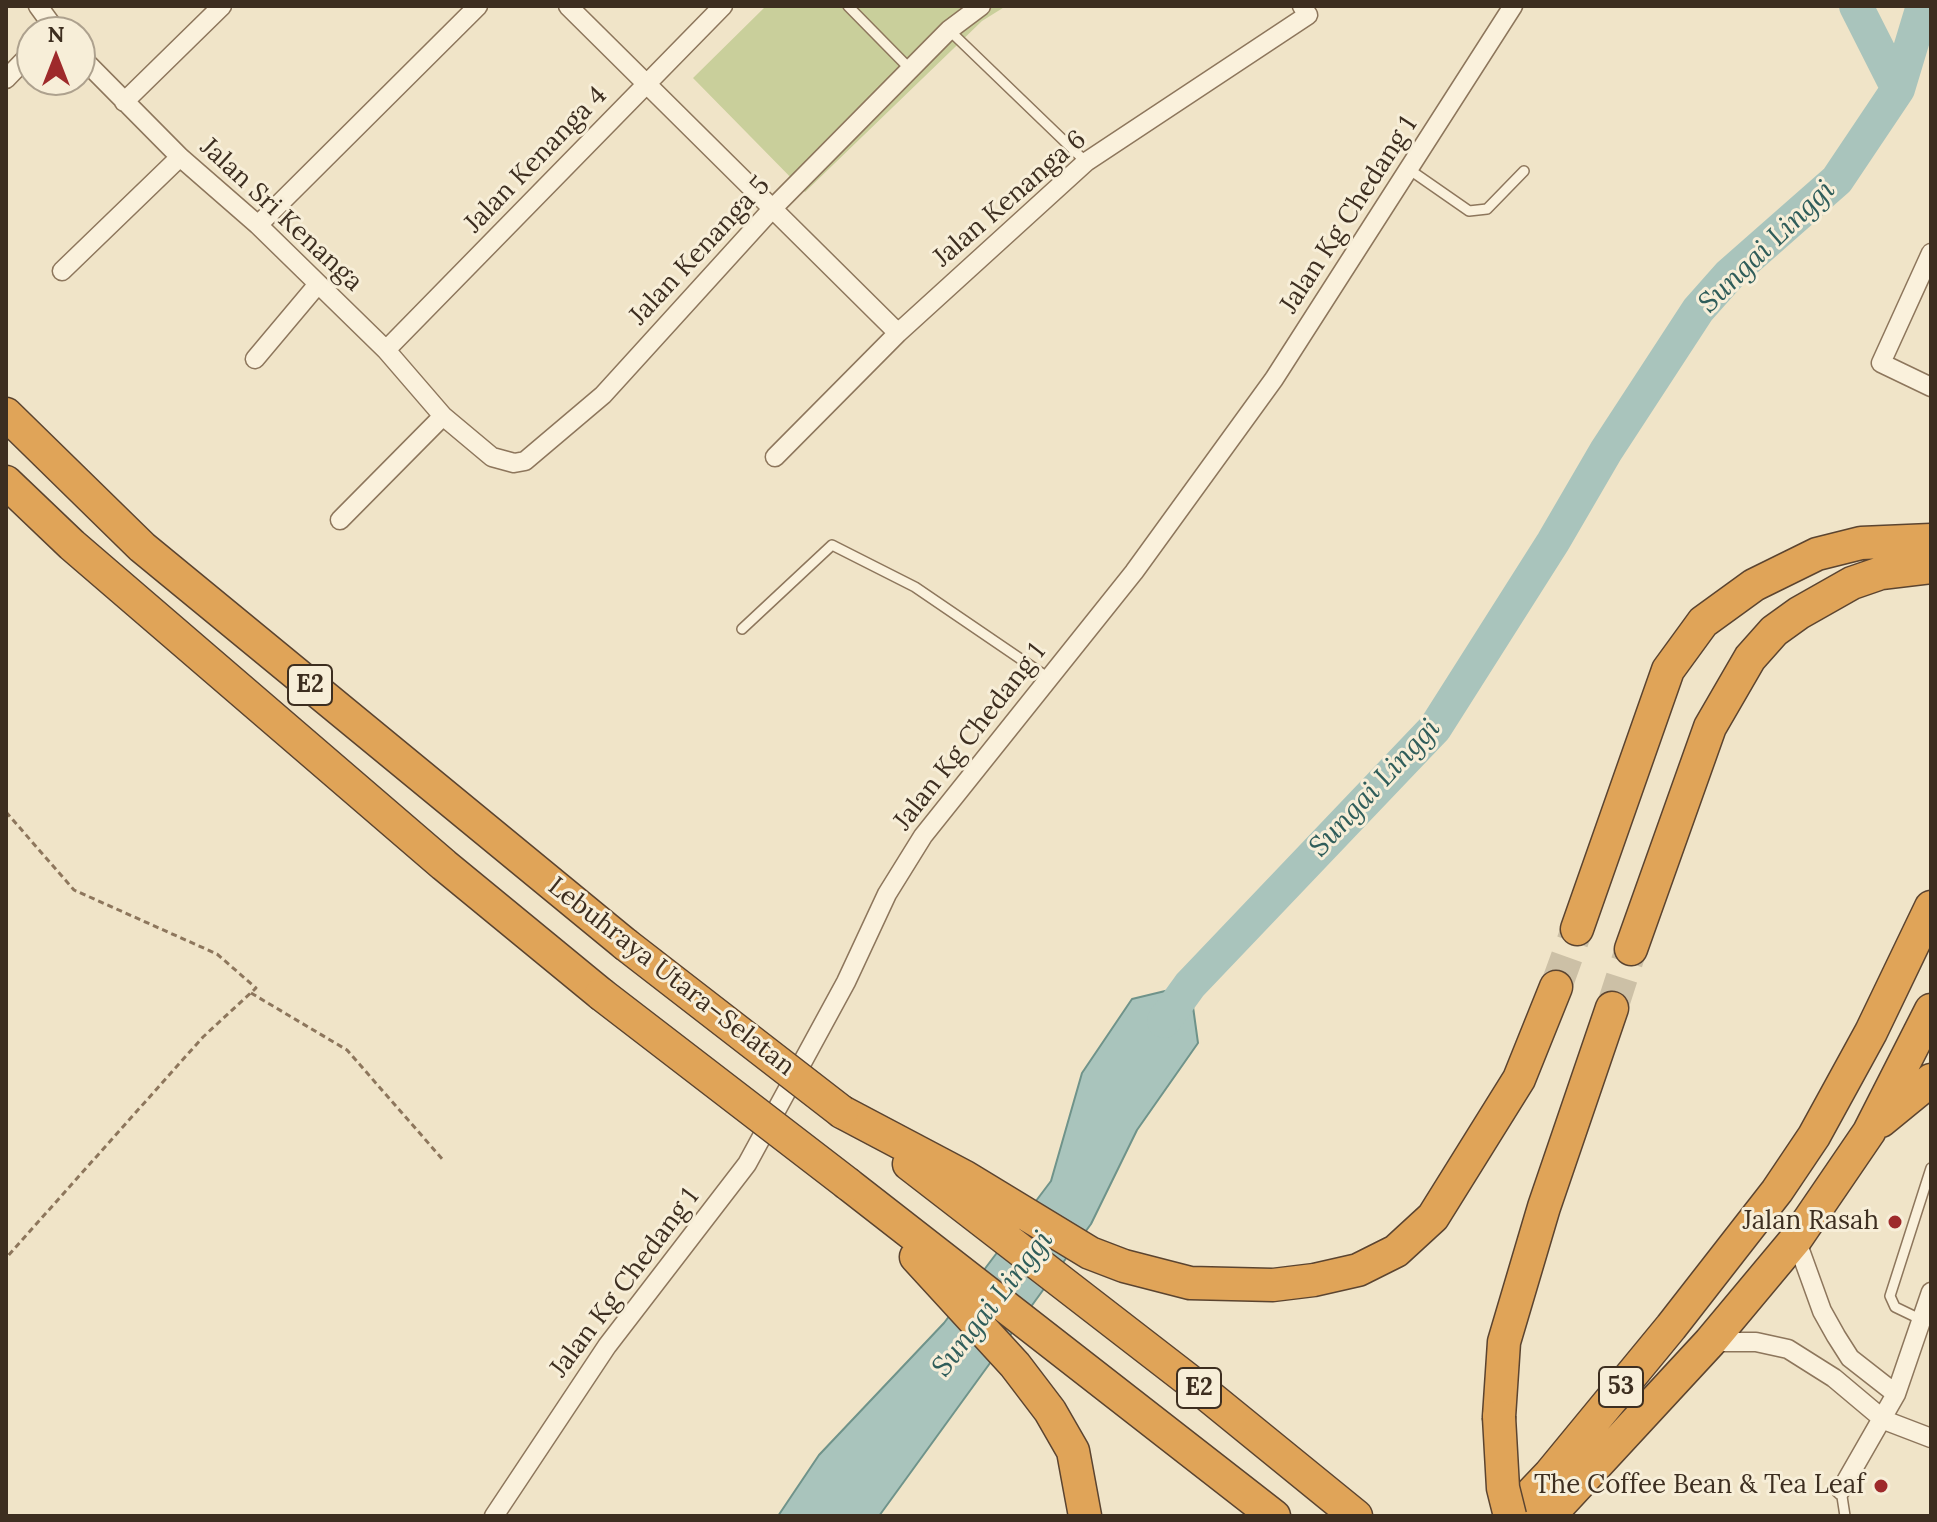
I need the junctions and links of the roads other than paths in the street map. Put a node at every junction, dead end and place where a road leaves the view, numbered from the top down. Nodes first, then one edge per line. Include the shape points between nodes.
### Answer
1 (222, 6) edge
2 (478, 6) edge
3 (568, 6) edge
4 (723, 6) edge
5 (848, 6) edge
6 (981, 6) edge
7 (1513, 6) edge
8 (1305, 10) edge
9 (949, 30) junction
10 (910, 69) junction
11 (96, 73) edge
12 (647, 84) junction
13 (124, 102) junction
14 (180, 157) junction
15 (1086, 162) junction
16 (1410, 170) junction
17 (1524, 171) dead end
18 (773, 208) junction
19 (258, 225) junction
20 (1931, 253) edge
21 (62, 271) dead end
22 (318, 284) junction
23 (898, 333) junction
24 (386, 350) junction
25 (255, 359) dead end
26 (1931, 387) edge
27 (6, 414) edge
28 (443, 416) junction
29 (775, 457) dead end
30 (6, 482) edge
31 (340, 520) dead end
32 (1931, 540) edge
33 (1931, 567) edge
34 (742, 629) dead end
35 (1050, 679) junction
36 (1931, 907) edge
37 (1577, 929) tunnel mouth
38 (1913, 948) junction
39 (1631, 949) tunnel mouth
40 (1556, 987) tunnel mouth
41 (1926, 1007) edge
42 (1612, 1008) tunnel mouth
43 (1871, 1032) junction
44 (1931, 1080) edge
45 (842, 1112) junction
46 (1869, 1132) junction
47 (1931, 1168) edge
48 (848, 1184) junction
49 (1796, 1239) junction
50 (1931, 1292) edge
51 (1922, 1320) junction
52 (1710, 1342) junction
53 (1896, 1394) junction
54 (1884, 1420) junction
55 (1931, 1438) edge
56 (1841, 1490) joint
57 (1344, 1506) edge
58 (494, 1516) edge
59 (1085, 1516) edge
60 (1274, 1516) edge
61 (1510, 1516) edge
62 (1549, 1516) edge
63 (1845, 1516) edge

1 - 13 street
2 - 19 street
3 - 12 street
4 - 12 street, Jalan Kenanga 4
5 - 10 lane
6 - 9 street, Jalan Kenanga 5
7 - 16 street, Jalan Kg Chedang 1
8 - 15 street, Jalan Kenanga 6
9 - 10 street, Jalan Kenanga 5
9 - 15 lane
10 - 18 street, Jalan Kenanga 5
11 - 13 street, Jalan Sri Kenanga
12 - 18 street
12 - 24 street, Jalan Kenanga 4
13 - 14 street, Jalan Sri Kenanga
14 - 19 street, Jalan Sri Kenanga
14 - 21 street
15 - 23 street, Jalan Kenanga 6
16 - 17 lane via 1469,211 1487,209
16 - 35 street, Jalan Kg Chedang 1 via 1274,379
18 - 23 street
18 - 28 street, Jalan Kenanga 5 via 603,395 525,461 492,457
19 - 22 street, Jalan Sri Kenanga
20 - 26 street via 1881,363
22 - 24 street, Jalan Sri Kenanga
22 - 25 street
23 - 29 street, Jalan Kenanga 6
24 - 28 street, Jalan Sri Kenanga
27 - 45 highway, Lebuhraya Utara–Selatan / E2, bridge via 142,547 625,944
28 - 31 street
30 - 48 highway, Lebuhraya Utara–Selatan / E2, bridge via 84,556 444,865
32 - 37 highway via 1861,543 1817,554 1754,585 1703,622 1668,670
33 - 39 highway via 1881,573 1852,583 1774,631 1750,658 1710,727
34 - 35 lane via 832,545 915,587
35 - 58 street, Jalan Kg Chedang 1 via 923,836 887,894 747,1164 607,1346
36 - 38 highway, 53
38 - 41 highway
38 - 43 highway, 53
40 - 45 highway via 1519,1079 1433,1217 1396,1251 1358,1270 1314,1280 1226,1285 1155,1276 1090,1253 965,1177
41 - 43 highway
41 - 46 highway, 53
42 - 61 highway, bridge via 1504,1342 1499,1417
43 - 61 highway, 53 via 1777,1191 1661,1339
44 - 46 highway
45 - 57 highway, Lebuhraya Utara–Selatan / E2
46 - 49 highway, 53
47 - 51 lane via 1890,1296 1895,1307
48 - 59 highway via 1015,1365 1050,1411 1073,1451
48 - 60 highway, Lebuhraya Utara–Selatan / E2
49 - 52 highway, 53
49 - 53 street via 1822,1311 1850,1358
50 - 51 street
51 - 53 street
52 - 54 street via 1756,1342 1788,1349 1834,1378
52 - 62 highway, 53
53 - 54 street
54 - 55 street
54 - 56 street
56 - 63 lane

